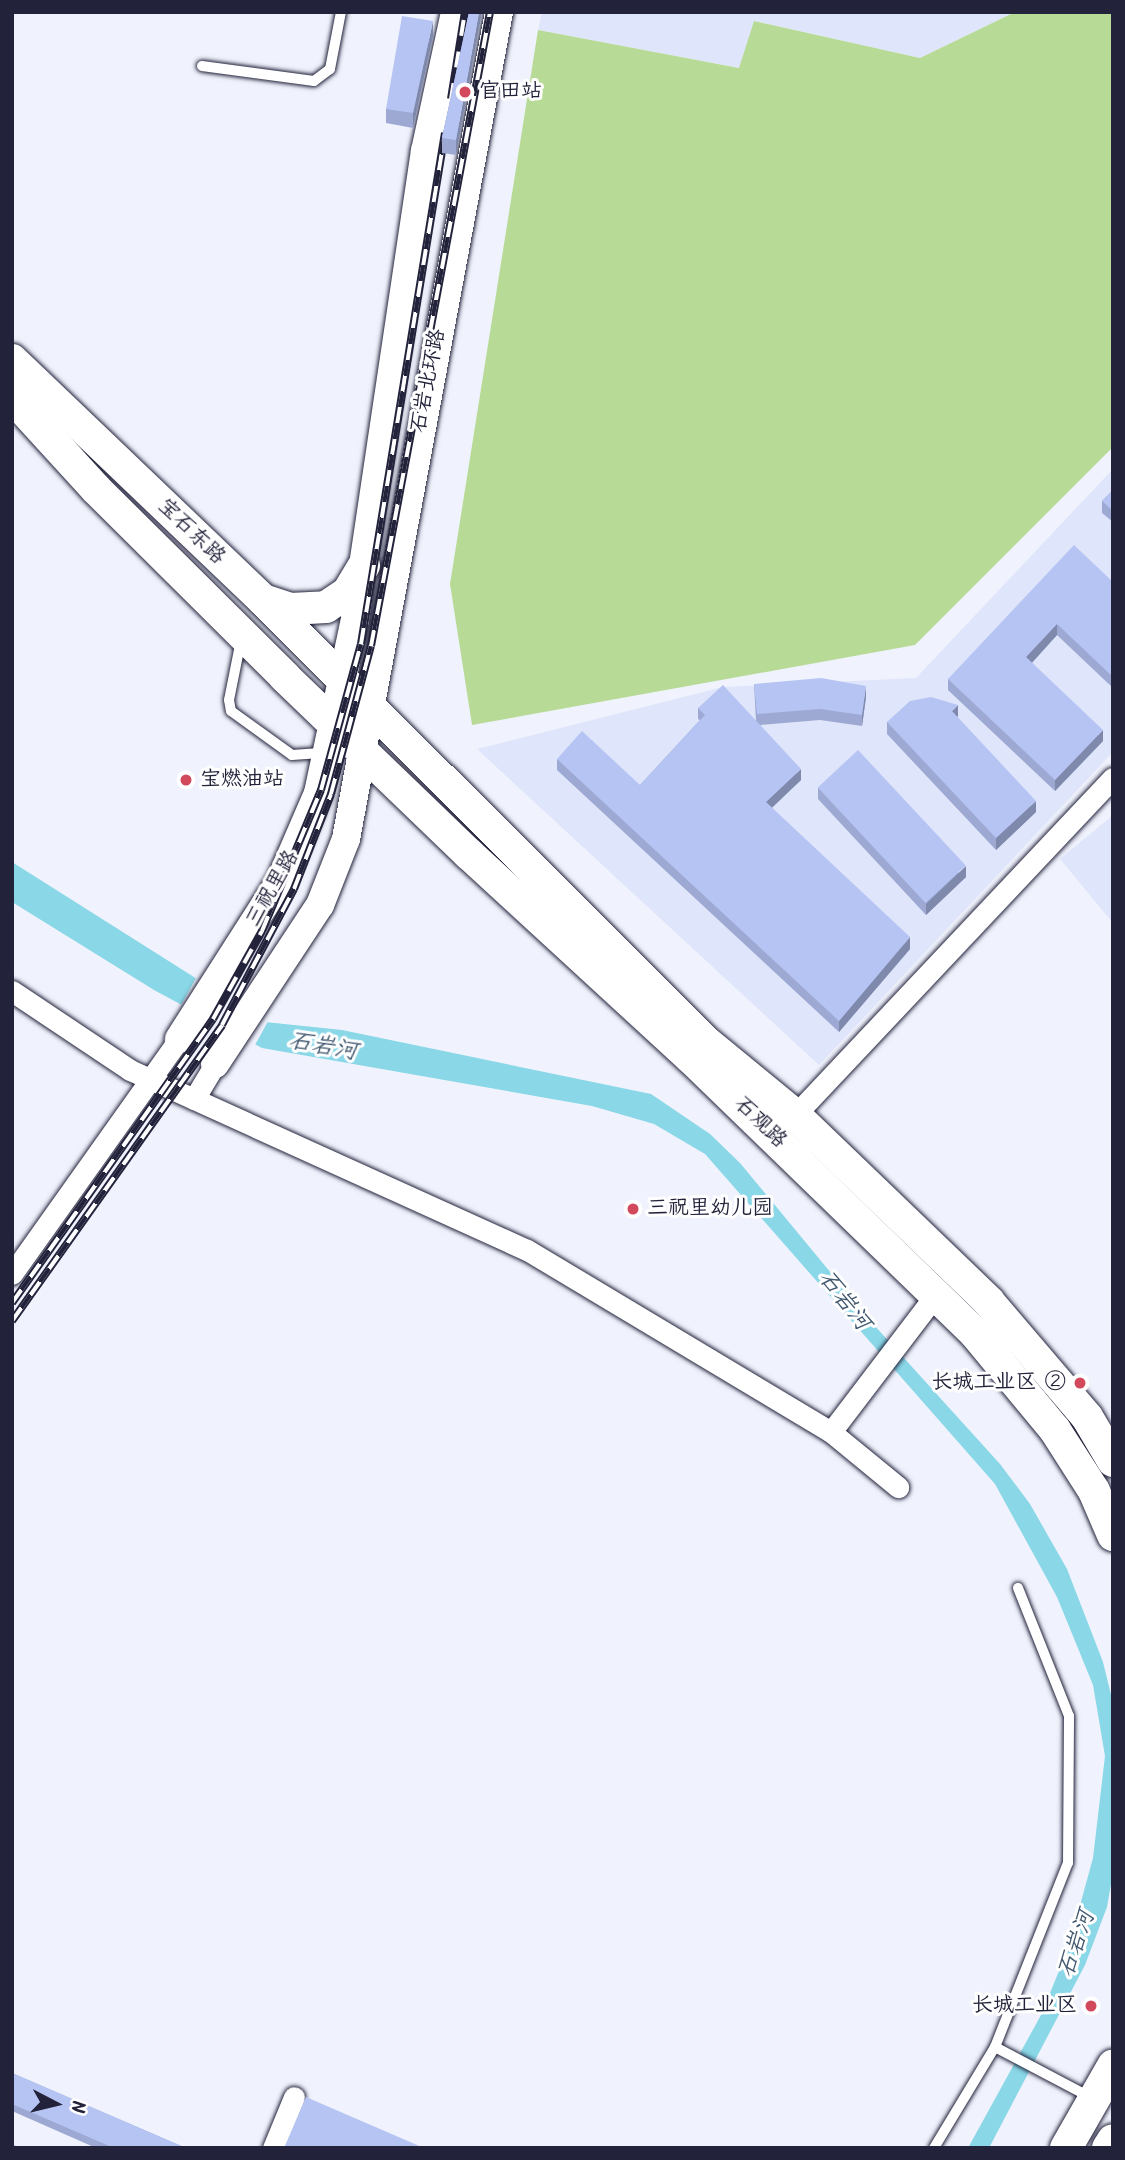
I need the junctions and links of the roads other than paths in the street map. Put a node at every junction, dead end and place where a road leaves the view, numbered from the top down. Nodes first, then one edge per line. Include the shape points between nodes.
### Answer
1 (341, 12) edge
2 (455, 12) edge
3 (499, 12) edge
4 (202, 66) dead end
5 (12, 360) edge
6 (12, 397) edge
7 (364, 565) junction
8 (263, 600) junction
9 (242, 634) junction
10 (343, 683) junction
11 (368, 707) junction
12 (331, 739) junction
13 (361, 750) junction
14 (1113, 778) edge
15 (12, 991) edge
16 (183, 1033) joint
17 (220, 1057) joint
18 (150, 1079) junction
19 (194, 1099) junction
20 (795, 1115) junction
21 (12, 1274) edge
22 (936, 1294) junction
23 (831, 1432) junction
24 (1113, 1461) edge
25 (898, 1487) dead end
26 (1113, 1535) edge
27 (1018, 1588) dead end
28 (1000, 2049) junction
29 (1113, 2066) edge
30 (294, 2096) dead end
31 (1096, 2100) junction
32 (1113, 2140) edge
33 (273, 2148) edge
34 (933, 2148) edge
35 (1066, 2148) edge
36 (1108, 2148) edge

1 - 4 lane via 330,69 314,81
2 - 7 main road, 石岩北环路 via 425,151
3 - 11 main road, 石岩北环路
5 - 8 main road, 宝石东路
6 - 9 main road, 宝石东路
7 - 8 main road via 348,592 326,607 290,608
7 - 10 main road, 石岩北环路
8 - 10 main road, 宝石东路
9 - 12 main road, 宝石东路
9 - 12 lane via 229,699 231,711 292,755
10 - 11 main road, 宝石东路
10 - 12 main road, 石岩北环路
11 - 13 main road, 石岩北环路
11 - 20 main road, 石观路 via 706,1042
12 - 13 main road, 宝石东路
12 - 16 main road, 三祝里路 via 314,806 297,847
13 - 17 main road via 346,839 333,875 314,916
13 - 22 main road, 石观路
14 - 20 street
15 - 18 street via 107,1059
16 - 18 street
17 - 19 street
18 - 19 street
18 - 21 street
19 - 23 street via 527,1250
20 - 24 main road, 石观路 via 1026,1343 1087,1417
22 - 23 street
22 - 26 main road, 石观路 via 993,1352 1055,1430 1094,1491
23 - 25 street
27 - 28 lane via 1069,1716 1068,1863
28 - 31 lane
28 - 34 lane
29 - 31 main road
30 - 33 street
31 - 35 main road
32 - 36 main road

